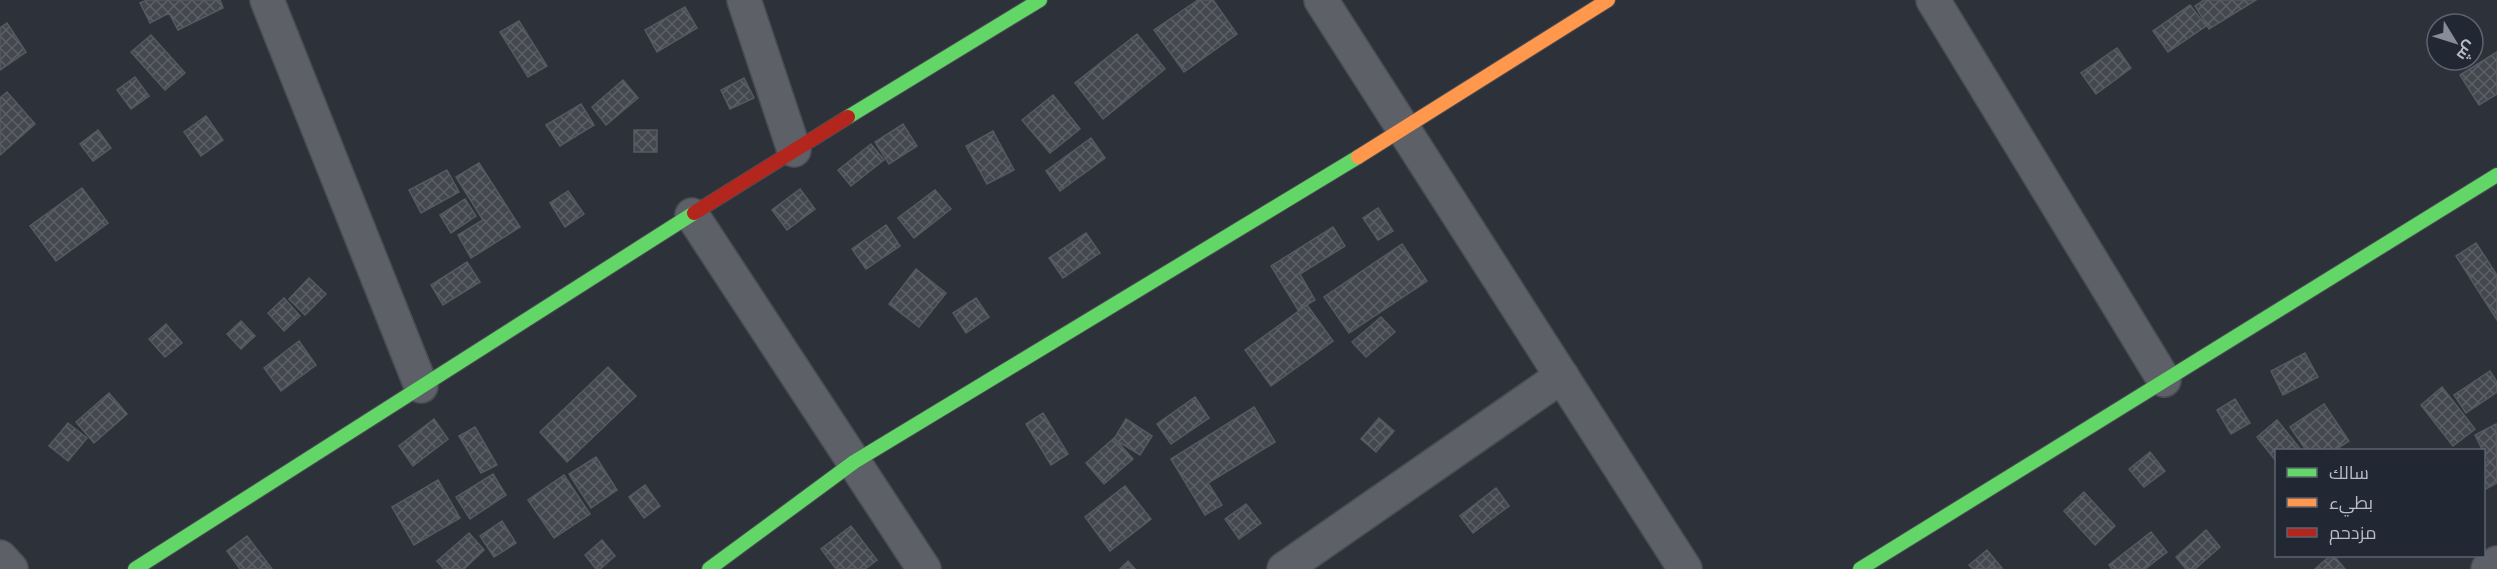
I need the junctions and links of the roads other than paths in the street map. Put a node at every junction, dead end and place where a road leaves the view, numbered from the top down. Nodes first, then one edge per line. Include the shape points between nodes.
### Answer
1 (267, 0) edge
2 (744, 0) edge
3 (1321, 0) edge
4 (1608, 0) edge
5 (1933, 0) edge
6 (1026, 4) edge
7 (1404, 129) junction
8 (794, 150) junction
9 (2497, 175) edge
10 (692, 215) junction
11 (1562, 376) junction
12 (2164, 380) junction
13 (421, 386) junction
14 (854, 462) junction
15 (0, 557) edge
16 (2497, 563) edge
17 (11, 569) edge
18 (135, 569) edge
19 (709, 569) edge
20 (924, 569) edge
21 (1284, 569) edge
22 (1686, 569) edge
23 (1860, 569) edge
24 (2488, 569) edge

1 - 13 street
2 - 8 street
3 - 7 street
4 - 7 street
5 - 12 street
6 - 8 street
7 - 11 street
7 - 14 street
8 - 10 street
9 - 12 street
10 - 13 street
10 - 14 street
11 - 21 street
11 - 22 street
12 - 23 street
13 - 18 street
14 - 19 street
14 - 20 street
15 - 17 street
16 - 24 street

